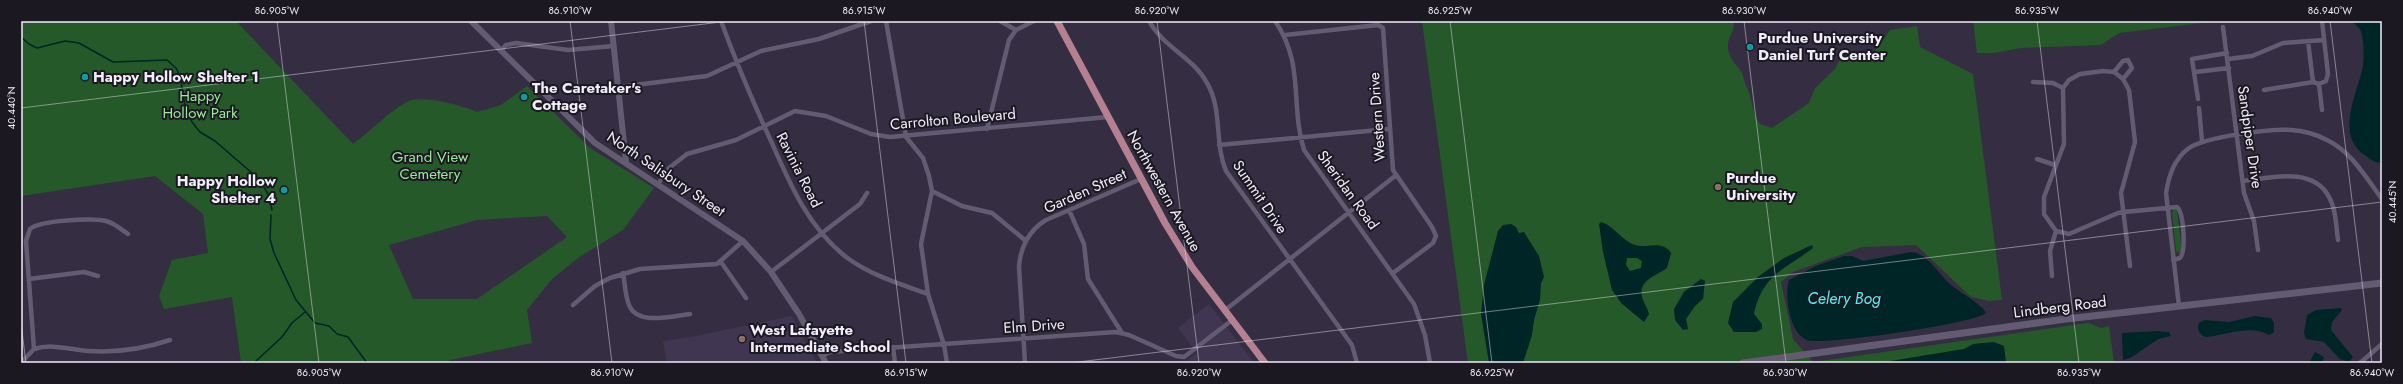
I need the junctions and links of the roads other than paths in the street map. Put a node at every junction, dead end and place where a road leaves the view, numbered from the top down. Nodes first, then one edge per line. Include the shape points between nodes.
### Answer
1 (471, 21) edge
2 (611, 21) edge
3 (721, 21) edge
4 (872, 21) edge
5 (886, 21) edge
6 (1000, 21) edge
7 (1034, 21) edge
8 (1057, 21) edge
9 (1149, 21) edge
10 (1276, 21) edge
11 (2322, 21) edge
12 (2223, 27) dead end
13 (1016, 30) junction
14 (1285, 35) junction
15 (2324, 40) junction
16 (2308, 41) junction
17 (614, 46) junction
18 (501, 50) junction
19 (2227, 53) junction
20 (2228, 59) junction
21 (736, 63) junction
22 (2229, 68) junction
23 (2114, 72) junction
24 (2195, 72) junction
25 (2123, 79) junction
26 (2033, 82) dead end
27 (2313, 82) junction
28 (2319, 84) junction
29 (619, 87) junction
30 (2062, 88) junction
31 (2264, 90) dead end
32 (2198, 100) dead end
33 (2199, 108) dead end
34 (2322, 110) dead end
35 (1108, 117) junction
36 (764, 126) junction
37 (987, 128) junction
38 (1389, 129) junction
39 (2237, 136) junction
40 (906, 137) junction
41 (1301, 137) junction
42 (2202, 141) junction
43 (1219, 145) junction
44 (2037, 159) dead end
45 (626, 162) junction
46 (2055, 165) junction
47 (1396, 176) junction
48 (1141, 179) junction
49 (2243, 181) junction
50 (658, 184) junction
51 (932, 191) junction
52 (867, 193) dead end
53 (2382, 199) edge
54 (2167, 206) junction
55 (1069, 210) junction
56 (2124, 212) junction
57 (1349, 213) junction
58 (2056, 231) junction
59 (820, 233) junction
60 (128, 234) dead end
61 (2338, 240) dead end
62 (743, 241) junction
63 (1026, 241) junction
64 (2258, 250) dead end
65 (1290, 260) junction
66 (2173, 260) junction
67 (721, 262) junction
68 (2130, 266) dead end
69 (772, 272) junction
70 (623, 273) junction
71 (1393, 273) junction
72 (98, 276) dead end
73 (2052, 276) dead end
74 (29, 279) junction
75 (2382, 283) edge
76 (928, 294) junction
77 (746, 298) dead end
78 (573, 305) dead end
79 (2179, 306) junction
80 (1224, 311) junction
81 (690, 314) dead end
82 (1231, 321) junction
83 (1122, 333) junction
84 (1023, 338) junction
85 (170, 340) dead end
86 (2382, 344) edge
87 (944, 345) junction
88 (893, 347) junction
89 (34, 349) junction
90 (822, 356) junction
91 (21, 363) edge
92 (826, 363) edge
93 (895, 363) edge
94 (947, 363) edge
95 (1025, 363) edge
96 (1265, 363) edge
97 (1357, 363) edge
98 (1430, 363) edge
99 (1743, 363) edge
100 (2360, 363) edge

1 - 18 street, North Salisbury Street
2 - 17 street
3 - 21 street, Ravinia Road
4 - 21 street via 819,39 760,51
5 - 40 street
6 - 13 street
7 - 13 street
8 - 35 main road, Northwestern Avenue
9 - 43 street, Summit Drive via 1163,41 1193,65 1206,81 1214,98
10 - 14 street, Sheridan Road
11 - 15 street
12 - 19 street, Sandpiper Drive
13 - 37 street via 1009,40
14 - 38 street, Western Drive via 1378,25 1384,30
14 - 41 street, Sheridan Road via 1293,59
15 - 16 street
15 - 28 street via 2328,74 2326,81
16 - 20 street via 2283,43 2252,56
16 - 27 street
17 - 18 street via 568,50 516,43
17 - 29 street
18 - 45 street, North Salisbury Street via 595,143
19 - 20 street, Sandpiper Drive
19 - 24 street via 2194,57 2191,62
20 - 22 street, Sandpiper Drive
21 - 29 street via 706,76
21 - 36 street, Ravinia Road
22 - 24 street
22 - 39 street, Sandpiper Drive
23 - 25 street
23 - 25 street via 2122,61 2128,60 2132,68
23 - 30 street via 2080,74 2069,80
24 - 32 street
25 - 56 street via 2129,90 2135,142 2122,185
26 - 30 street via 2053,83
27 - 28 street
27 - 31 street
28 - 34 street
29 - 45 street
30 - 46 street via 2065,139
33 - 42 street
35 - 37 street, Carrolton Boulevard
35 - 48 main road, Northwestern Avenue
36 - 40 street, Carrolton Boulevard via 794,111 826,116 871,134 890,138
36 - 50 street, Carrolton Boulevard via 736,140 687,154 669,168
36 - 59 street, Ravinia Road via 795,194
37 - 40 street, Carrolton Boulevard
38 - 41 street
38 - 47 street, Western Drive via 1392,164
39 - 42 street
39 - 49 street, Sandpiper Drive
39 - 53 street via 2292,130 2324,138 2343,150
40 - 51 street via 923,158
41 - 43 street
41 - 57 street, Sheridan Road via 1308,157
42 - 54 street via 2189,148 2173,167 2166,192
43 - 65 street, Summit Drive via 1226,172
44 - 46 street
45 - 50 street, North Salisbury Street
46 - 58 street via 2043,209 2046,220
47 - 57 street
47 - 71 street, Western Drive via 1436,236 1433,243
48 - 55 street, Garden Street
48 - 80 main road, Northwestern Avenue via 1188,260
49 - 61 street via 2288,176 2307,178 2316,183 2330,197
49 - 64 street, Sandpiper Drive via 2244,193 2254,221
50 - 62 street, North Salisbury Street
51 - 63 street via 962,206 992,213
51 - 76 street via 921,244
52 - 59 street via 860,204
54 - 56 street
54 - 66 street
54 - 66 street via 2177,207 2180,212 2185,250 2180,258
55 - 63 street, Garden Street via 1042,223
55 - 83 street via 1084,244 1088,279
56 - 58 street via 2074,232
56 - 68 street
57 - 65 street
57 - 71 street, Sheridan Road
58 - 73 street via 2050,251
59 - 69 street
59 - 76 street, Ravinia Road via 846,257 870,271
60 - 74 street via 108,222 97,220 34,225 27,234 26,241
62 - 67 street
62 - 69 street, North Salisbury Street
63 - 84 street, Garden Street via 1020,253 1019,267
65 - 80 street
65 - 97 street, Summit Drive via 1352,346
66 - 79 street
67 - 70 street via 702,267 640,269
67 - 77 street
69 - 90 street, North Salisbury Street
70 - 78 street via 601,282
70 - 81 street via 628,305 637,315 648,318
71 - 98 street, Sheridan Road via 1417,310
72 - 74 street via 84,272
74 - 89 street
75 - 79 main road, Lindberg Road
76 - 87 street
79 - 99 main road, Lindberg Road
80 - 82 main road, Northwestern Avenue
82 - 83 street, Elm Drive via 1184,357
82 - 96 main road, Northwestern Avenue
83 - 84 street, Elm Drive
84 - 87 street, Elm Drive
84 - 95 street, Garden Street
85 - 89 street via 141,349 114,352 49,346
86 - 100 street
87 - 88 street, Elm Drive
87 - 94 street
88 - 90 street, Elm Drive via 830,352
88 - 93 street
89 - 91 street
90 - 92 street, North Salisbury Street

